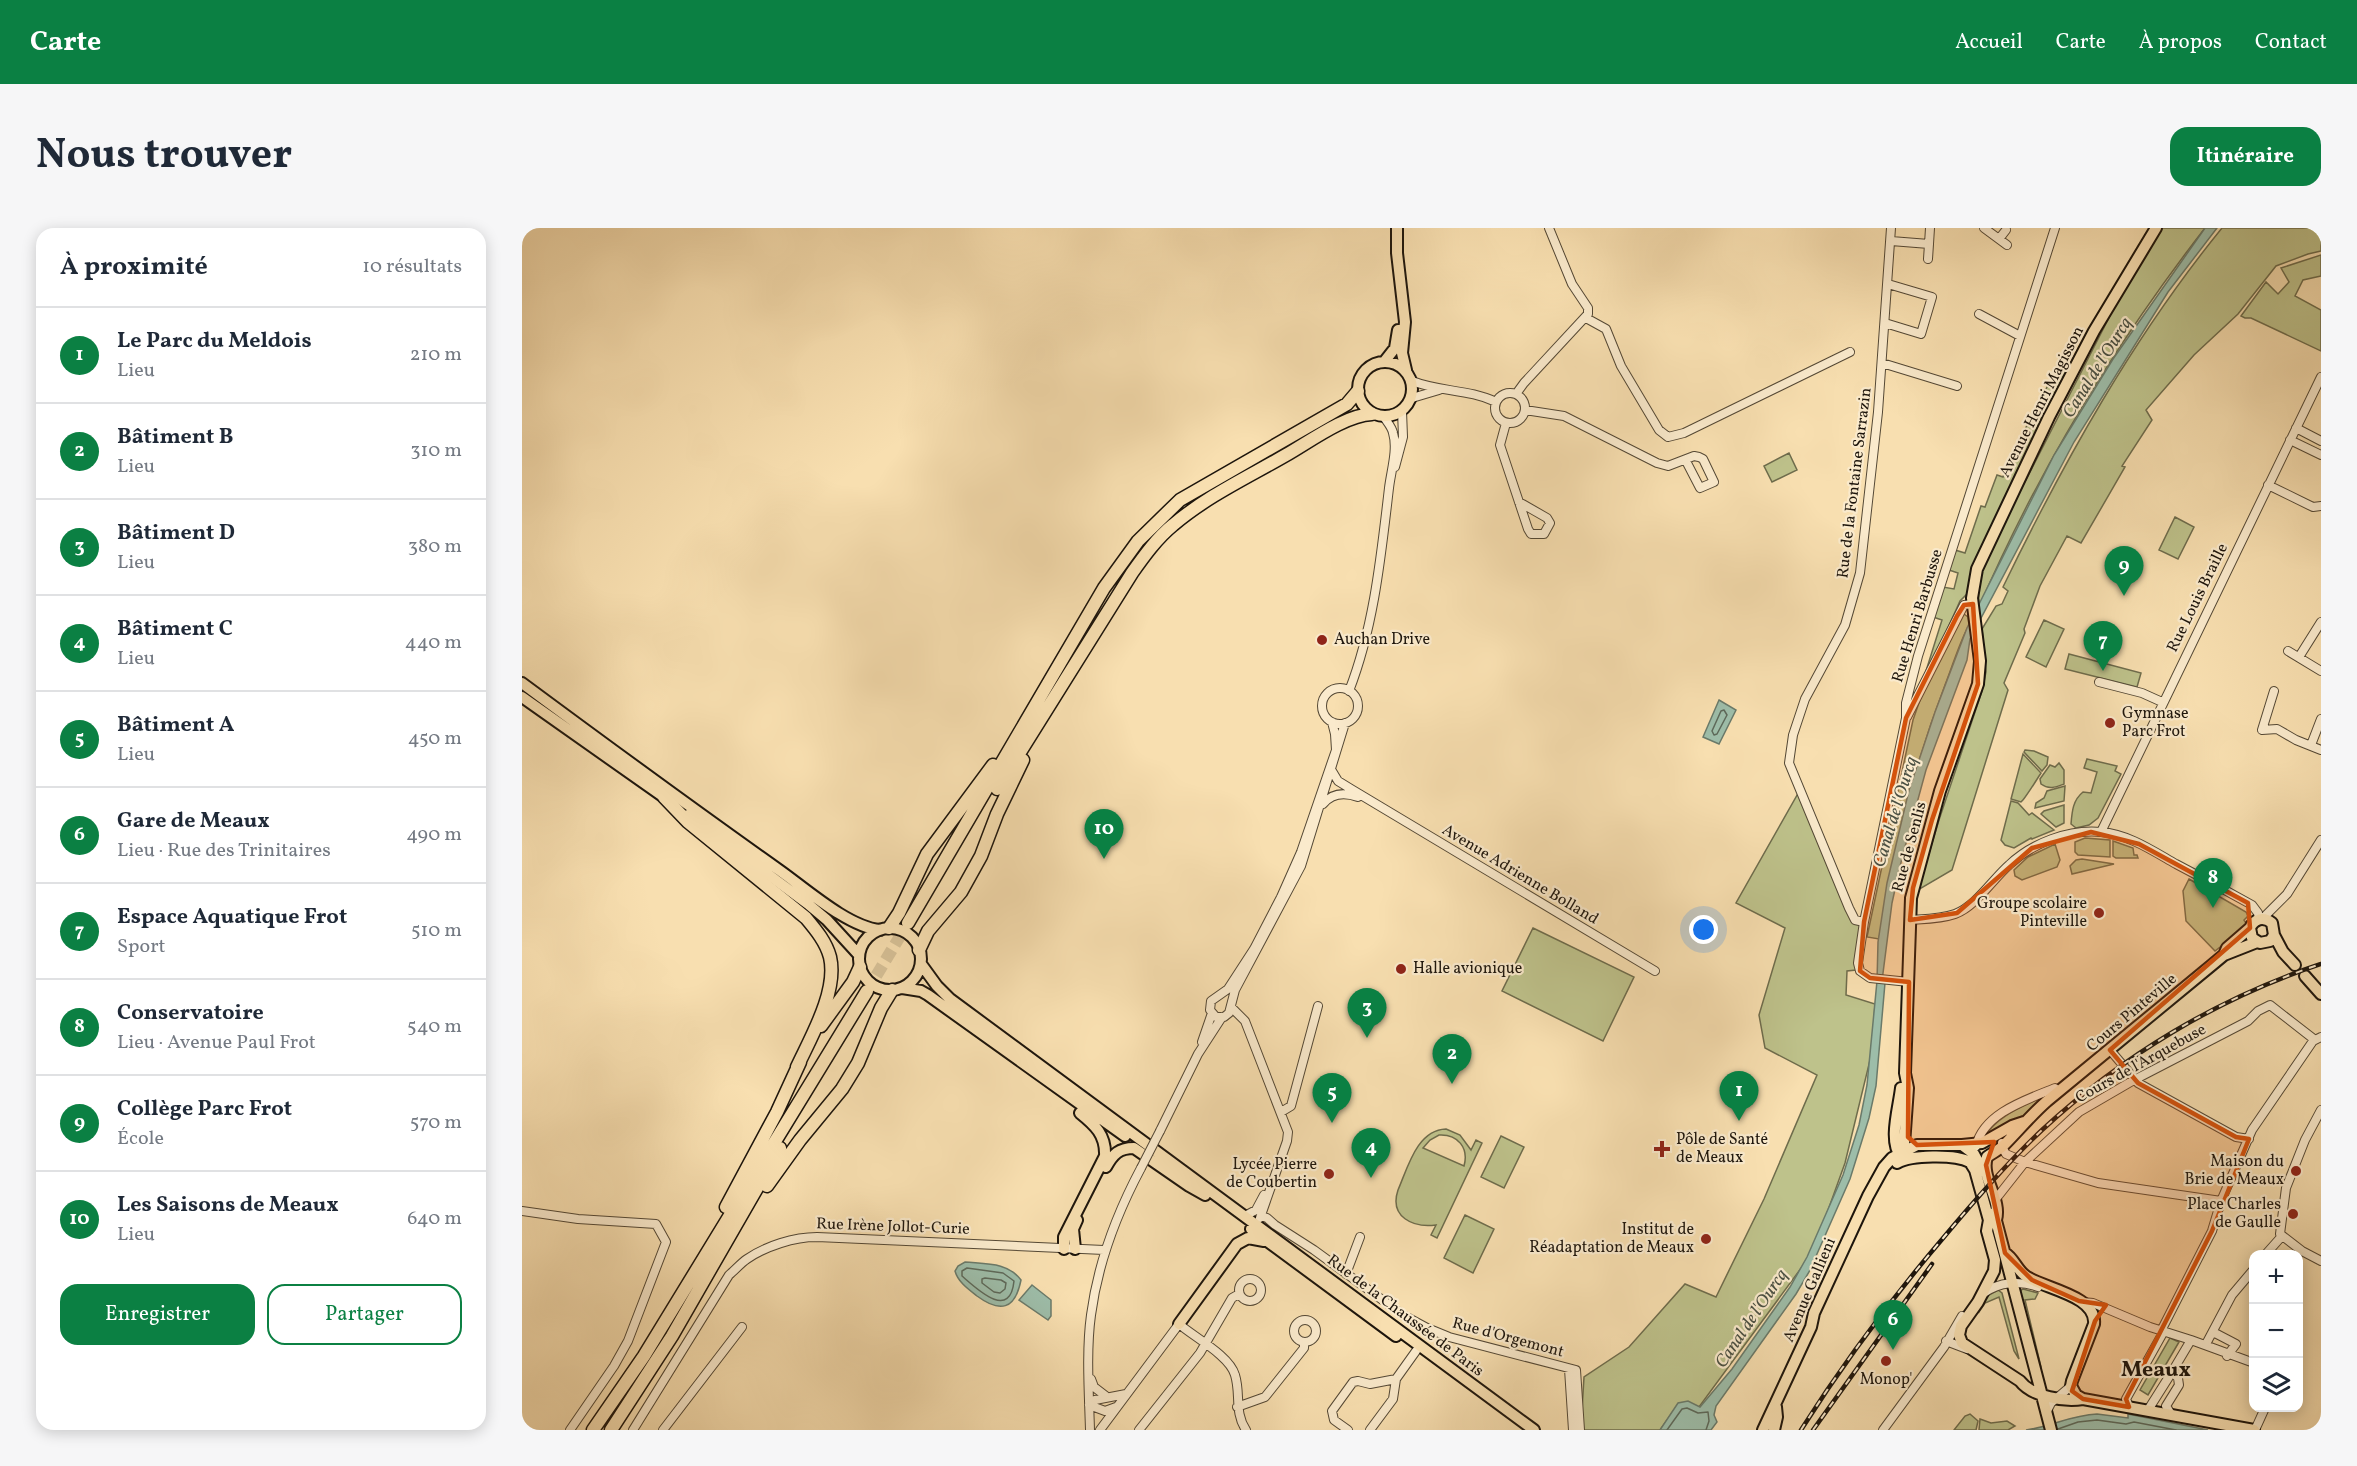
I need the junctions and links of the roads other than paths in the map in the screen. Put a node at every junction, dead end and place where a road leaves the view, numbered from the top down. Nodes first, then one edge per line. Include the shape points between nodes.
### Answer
1 (1397, 228) edge
2 (1549, 228) edge
3 (1891, 228) edge
4 (1930, 228) edge
5 (1984, 228) edge
6 (2055, 228) edge
7 (2156, 228) edge
8 (2006, 230) dead end
9 (1999, 239) junction
10 (1891, 241) junction
11 (1929, 244) junction
12 (2007, 245) dead end
13 (1928, 259) dead end
14 (1888, 284) junction
15 (1400, 291) junction
16 (1979, 314) dead end
17 (1586, 318) junction
18 (1885, 323) junction
19 (2020, 336) junction
20 (1850, 352) dead end
21 (1384, 362) junction
22 (1882, 363) junction
23 (1409, 376) junction
24 (2321, 376) edge
25 (1957, 386) dead end
26 (1358, 390) junction
27 (1441, 390) junction
28 (1516, 394) junction
29 (1412, 398) junction
30 (1496, 402) junction
31 (1525, 410) junction
32 (1402, 411) junction
33 (1378, 415) junction
34 (1506, 423) junction
35 (2296, 428) junction
36 (2290, 440) junction
37 (2321, 441) edge
38 (2321, 455) edge
39 (1686, 460) dead end
40 (2268, 485) junction
41 (1389, 492) junction
42 (1519, 502) junction
43 (2321, 506) edge
44 (1972, 601) junction
45 (2321, 622) edge
46 (1977, 635) joint
47 (2289, 651) dead end
48 (2299, 657) junction
49 (2321, 671) edge
50 (2099, 682) dead end
51 (522, 683) edge
52 (2274, 691) dead end
53 (1349, 692) junction
54 (1041, 696) junction
55 (522, 697) edge
56 (2162, 702) junction
57 (1906, 718) junction
58 (2321, 719) edge
59 (1332, 722) junction
60 (1346, 723) junction
61 (1033, 730) junction
62 (2312, 745) junction
63 (2321, 750) edge
64 (1332, 771) junction
65 (664, 797) junction
66 (1372, 802) junction
67 (1320, 808) junction
68 (2101, 832) junction
69 (2321, 840) edge
70 (2248, 903) junction
71 (1910, 920) junction
72 (2260, 920) junction
73 (1864, 922) junction
74 (884, 929) junction
75 (2274, 935) junction
76 (2260, 943) junction
77 (919, 950) junction
78 (2283, 952) junction
79 (2224, 955) junction
80 (860, 961) junction
81 (921, 964) junction
82 (2295, 965) dead end
83 (1655, 971) dead end
84 (2305, 976) dead end
85 (1909, 982) junction
86 (897, 989) junction
87 (2321, 994) edge
88 (1221, 996) junction
89 (1231, 1005) junction
90 (1318, 1006) dead end
91 (1212, 1013) junction
92 (1224, 1016) junction
93 (1246, 1028) junction
94 (981, 1034) junction
95 (2318, 1038) edge
96 (2110, 1050) junction
97 (1198, 1054) junction
98 (798, 1067) junction
99 (1905, 1073) junction
100 (2134, 1080) junction
101 (2058, 1092) junction
102 (2321, 1110) edge
103 (1281, 1112) junction
104 (2020, 1123) junction
105 (1906, 1129) junction
106 (1895, 1134) junction
107 (2249, 1139) junction
108 (1917, 1144) junction
109 (1999, 1145) junction
110 (1973, 1153) junction
111 (1903, 1155) junction
112 (2025, 1162) junction
113 (1883, 1171) junction
114 (1274, 1175) junction
115 (1205, 1195) junction
116 (1995, 1200) junction
117 (2221, 1201) junction
118 (522, 1211) edge
119 (742, 1214) junction
120 (1243, 1219) junction
121 (1992, 1220) junction
122 (1260, 1221) junction
123 (2281, 1235) junction
124 (1360, 1236) dead end
125 (1069, 1249) junction
126 (1278, 1250) junction
127 (2269, 1250) edge
128 (1104, 1251) junction
129 (2005, 1253) junction
130 (2321, 1261) edge
131 (701, 1263) junction
132 (1346, 1274) junction
133 (2249, 1274) edge
134 (2009, 1284) junction
135 (1239, 1294) dead end
136 (1980, 1296) junction
137 (2079, 1301) junction
138 (2114, 1312) junction
139 (1814, 1313) junction
140 (2095, 1322) junction
141 (1179, 1324) junction
142 (742, 1327) dead end
143 (2162, 1331) junction
144 (2212, 1332) junction
145 (2191, 1340) junction
146 (1946, 1341) junction
147 (1304, 1342) dead end
148 (1205, 1344) junction
149 (2206, 1344) junction
150 (1969, 1349) junction
151 (1416, 1351) junction
152 (2227, 1356) junction
153 (2249, 1362) edge
154 (1572, 1370) junction
155 (2172, 1372) junction
156 (1089, 1376) junction
157 (1781, 1376) junction
158 (1396, 1378) junction
159 (2071, 1386) junction
160 (2033, 1390) junction
161 (1126, 1394) junction
162 (1107, 1397) junction
163 (2056, 1398) junction
164 (2083, 1399) junction
165 (1776, 1404) junction
166 (1089, 1405) junction
167 (1116, 1407) junction
168 (1237, 1407) junction
169 (2129, 1407) junction
170 (2148, 1410) junction
171 (2263, 1412) edge
172 (2171, 1414) junction
173 (2043, 1415) junction
174 (1766, 1418) junction
175 (570, 1430) edge
176 (593, 1430) edge
177 (611, 1430) edge
178 (633, 1430) edge
179 (663, 1430) edge
180 (1090, 1430) edge
181 (1100, 1430) edge
182 (1138, 1430) edge
183 (1246, 1430) edge
184 (1348, 1430) edge
185 (1370, 1430) edge
186 (1523, 1430) edge
187 (1534, 1430) edge
188 (1573, 1430) edge
189 (1580, 1430) edge
190 (1756, 1430) edge
191 (1763, 1430) edge
192 (1774, 1430) edge
193 (1883, 1430) edge
194 (2043, 1430) edge
195 (2051, 1430) edge
196 (2254, 1430) edge

1 - 15 main road
2 - 17 street via 1572,284 1588,308
3 - 10 street, Rue de la Fontaine Sarrazin
4 - 11 street
5 - 9 street
6 - 19 street, Rue Henri Barbusse
7 - 44 main road, Avenue Henri Magisson via 2094,331 2049,417 1977,569
8 - 9 street
9 - 12 street
10 - 11 street
10 - 14 street, Rue de la Fontaine Sarrazin
11 - 13 street
14 - 18 street, Rue de la Fontaine Sarrazin
14 - 18 street via 1932,297 1921,334
15 - 21 main road via 1395,348
15 - 23 main road via 1405,322 1402,353
16 - 19 street
17 - 20 street via 1606,328 1621,366 1659,430 1668,437 1684,433
17 - 28 street
18 - 22 street, Rue de la Fontaine Sarrazin
19 - 57 street, Rue Henri Barbusse via 1917,657
21 - 23 main road via 1392,363
21 - 26 main road via 1362,374
22 - 25 street
22 - 73 street, Rue de la Fontaine Sarrazin via 1858,582 1845,625 1805,699 1789,763 1855,921
23 - 27 street
23 - 29 main road
24 - 35 street, Rue Louis Braille
26 - 33 main road via 1365,408
26 - 54 highway via 1347,404 1197,490 1159,519 1104,588
27 - 29 street
27 - 30 street via 1479,394
28 - 30 street via 1507,393
28 - 31 street
29 - 32 main road
30 - 34 street via 1496,415
31 - 34 street via 1516,422
31 - 39 street via 1564,416 1657,463 1668,466
32 - 33 main road via 1390,417
32 - 41 street via 1401,446
33 - 41 street via 1394,433
33 - 61 highway via 1361,415 1337,426 1200,504 1172,526 1132,573
34 - 42 street via 1500,445
35 - 36 street, Rue Louis Braille
35 - 37 street
36 - 38 street
36 - 40 street, Rue Louis Braille
40 - 43 street via 2313,507
40 - 56 street, Rue Louis Braille
41 - 53 street via 1374,597 1360,664
42 - 42 street via 1531,534 1544,534 1550,523 1547,518
44 - 46 main road, Avenue Henri Magisson
44 - 57 street via 1957,616
45 - 48 street
46 - 71 main road, Rue de Senlis via 1978,684 1932,820 1913,888
47 - 48 street
48 - 49 street
50 - 56 street
51 - 74 main road via 836,911 860,926
52 - 62 street via 2262,730 2277,729
53 - 59 street via 1334,689 1323,700 1324,715
53 - 60 street via 1358,706 1354,717
54 - 61 highway via 910,925
54 - 74 highway via 927,854 899,913
55 - 65 main road
56 - 68 street, Rue Louis Braille
57 - 73 street, Rue Henri Barbusse
58 - 62 street
59 - 60 street
59 - 88 street via 1335,750 1298,858 1254,949
60 - 64 street
61 - 77 highway via 981,856 961,892 928,931
62 - 63 street
64 - 66 street, Avenue Adrienne Bolland via 1338,781
64 - 67 street
65 - 80 main road via 808,904 827,920
65 - 98 highway via 688,822 806,918 821,937 832,973 827,998
66 - 67 street, Avenue Adrienne Bolland via 1341,793 1325,800
66 - 83 street, Avenue Adrienne Bolland
67 - 89 street via 1301,866 1235,990
68 - 70 street via 2139,844
68 - 71 street via 2066,835 2039,845 2015,859 1957,913
69 - 72 street via 2287,894
70 - 72 street
70 - 72 street
71 - 85 main road, Rue de Senlis
72 - 75 main road
72 - 76 main road via 2252,938
72 - 79 main road, Cours Pinteville
73 - 85 street, Rue Henri Barbusse via 1858,963 1865,976
74 - 77 main road via 908,935
74 - 80 main road via 866,940
75 - 76 main road via 2270,941
75 - 78 main road
76 - 78 main road
76 - 79 main road, Cours Pinteville
77 - 81 main road
78 - 82 main road
79 - 96 main road, Cours Pinteville
80 - 86 main road via 869,982 884,990
80 - 98 highway
81 - 86 main road via 911,982
81 - 120 main road via 950,999
84 - 87 main road
85 - 99 main road, Rue de Senlis
86 - 94 main road via 921,991
86 - 119 highway via 881,1008 858,1063 842,1089
88 - 89 street
88 - 91 street via 1211,1001
89 - 92 street
89 - 93 street
90 - 103 street via 1291,1106
91 - 92 street
91 - 97 street
92 - 93 street via 1236,1019
92 - 97 street
93 - 103 street
94 - 115 main road
94 - 125 main road via 1089,1121 1105,1142 1103,1163 1064,1237
95 - 100 street, Cours de l'Arquebuse via 2270,1005 2248,1021
95 - 107 street
96 - 100 street
96 - 101 main road, Cours Pinteville
97 - 128 street, bridge via 1122,1203
98 - 131 highway via 710,1236
99 - 105 main road, Rue de Senlis
99 - 106 main road, Rue de Senlis
100 - 107 street via 2236,1137
100 - 112 street, Cours de l'Arquebuse via 2079,1112
101 - 104 main road, Cours Pinteville
101 - 110 street, Cours Pinteville via 2055,1088 1998,1115 1983,1128
102 - 123 street via 2286,1188
103 - 114 street via 1288,1132
104 - 109 main road, Cours Pinteville via 2020,1129
104 - 110 main road, Cours Pinteville via 1982,1143
105 - 108 main road via 1910,1141
105 - 111 main road, Rue de Senlis
106 - 111 main road, Rue de Senlis
106 - 113 main road, Rue de Senlis
107 - 117 street
108 - 110 main road, Avenue Gallieni via 1962,1145
108 - 111 main road, Avenue Gallieni
109 - 110 main road
109 - 110 main road, Cours Pinteville
109 - 112 street via 2006,1154
109 - 116 main road via 1986,1165
110 - 111 main road via 1959,1158
110 - 121 main road via 1974,1170
111 - 113 main road, Avenue Gallieni
112 - 116 street, Cours de l'Arquebuse
112 - 117 street via 2098,1183
113 - 139 main road, Avenue Gallieni
114 - 120 street via 1256,1210
114 - 122 street
115 - 120 main road
115 - 125 main road via 1139,1149 1119,1150 1073,1229
116 - 121 main road via 1998,1211
117 - 143 street via 2212,1231
118 - 175 street via 656,1224 666,1242 628,1341
119 - 131 highway via 870,994
119 - 177 highway via 672,1336
120 - 122 main road, Rue de la Chaussée de Paris
120 - 126 main road
121 - 129 main road
121 - 134 main road
121 - 136 main road via 1987,1231 1995,1265
122 - 132 street, Rue d'Orgemont via 1267,1218
122 - 187 main road, Rue de la Chaussée de Paris
123 - 127 street
123 - 130 street
124 - 132 street
125 - 128 street, Rue Irène Jollot-Curie
125 - 178 street, Rue Irène Jollot-Curie via 817,1237 774,1246 748,1258 729,1275
126 - 141 main road via 1254,1238 1243,1239
126 - 151 main road, Rue de la Chaussée de Paris
128 - 156 street via 1090,1316
129 - 134 main road
129 - 137 main road via 2025,1276
131 - 176 highway
132 - 154 street, Rue d'Orgemont via 1403,1315 1437,1333
133 - 144 street via 2232,1295
134 - 136 street via 1994,1286
134 - 137 street via 2028,1284
134 - 160 main road
135 - 148 street via 1232,1298
136 - 146 street
136 - 150 main road via 1959,1331 1962,1344
137 - 138 street
137 - 140 main road via 2090,1309
138 - 140 street via 2102,1313
138 - 143 street
139 - 157 main road
139 - 165 main road, Avenue Gallieni
140 - 159 main road
141 - 148 street
141 - 161 street
142 - 179 street
143 - 145 street
143 - 169 street via 2126,1399
144 - 149 street
144 - 152 street via 2236,1344
145 - 149 street
145 - 155 street
146 - 150 street
146 - 193 street
147 - 168 street via 1304,1348 1265,1397
148 - 168 street via 1229,1362 1235,1373
148 - 182 street
149 - 152 street
150 - 160 main road
151 - 158 street
151 - 186 main road, Rue de la Chaussée de Paris
152 - 153 street
154 - 188 street, Rue d'Orgemont
154 - 189 street, Rue d'Orgemont
155 - 170 street
155 - 172 street via 2180,1385 2166,1406
156 - 162 street via 1094,1387
156 - 166 street
157 - 174 main road
157 - 191 street
158 - 184 street via 1370,1384 1353,1382 1332,1411 1334,1420
158 - 185 street via 1393,1399
159 - 163 street
159 - 164 main road
160 - 163 main road
160 - 173 main road
161 - 162 street
161 - 167 street
162 - 166 street
163 - 164 main road
163 - 173 street
164 - 169 main road
165 - 174 main road, Avenue Gallieni
165 - 192 main road
166 - 167 street via 1106,1410
166 - 180 street
167 - 181 street
168 - 183 street
169 - 170 main road
170 - 172 main road
171 - 196 street
172 - 196 main road
173 - 194 main road
173 - 195 main road
174 - 190 main road
174 - 191 main road

